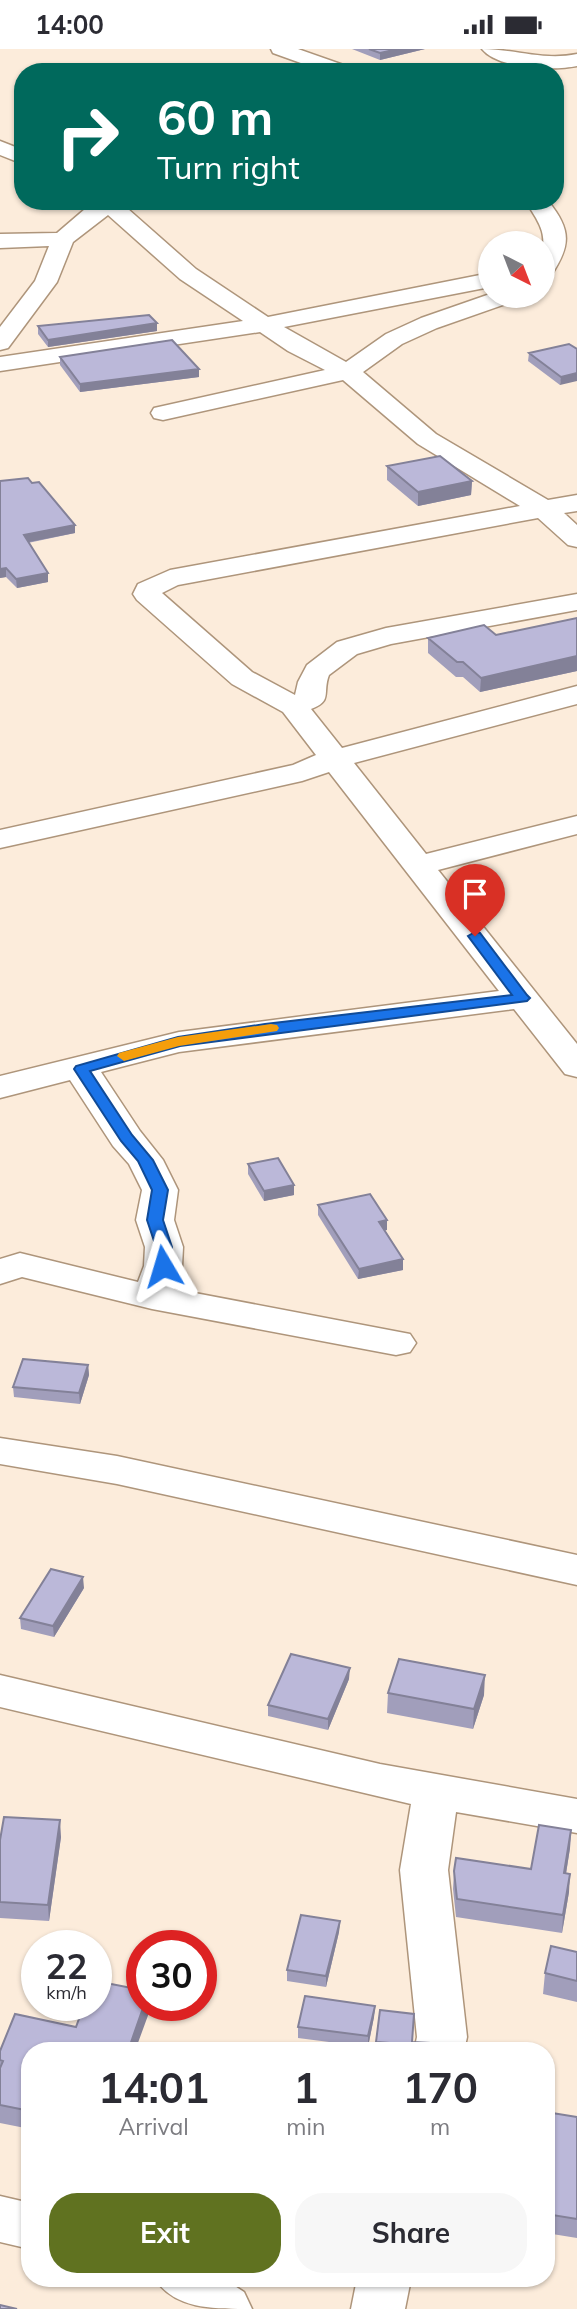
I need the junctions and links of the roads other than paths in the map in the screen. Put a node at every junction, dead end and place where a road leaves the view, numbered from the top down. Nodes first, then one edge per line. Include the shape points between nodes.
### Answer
1 (491, 49) edge
2 (292, 50) edge
3 (577, 60) edge
4 (323, 63) edge
5 (535, 63) edge
6 (550, 63) edge
7 (114, 210) edge
8 (544, 210) edge
9 (63, 239) junction
10 (0, 241) edge
11 (555, 245) edge
12 (478, 282) edge
13 (478, 306) edge
14 (261, 324) junction
15 (0, 343) edge
16 (0, 364) edge
17 (348, 372) junction
18 (163, 413) dead end
19 (577, 503) edge
20 (544, 509) junction
21 (577, 539) edge
22 (577, 602) edge
23 (577, 695) edge
24 (293, 706) junction
25 (334, 759) junction
26 (577, 825) edge
27 (0, 839) edge
28 (419, 865) junction
29 (522, 998) junction
30 (577, 1067) edge
31 (81, 1069) junction
32 (5, 1079) edge
33 (0, 1272) edge
34 (152, 1297) junction
35 (396, 1343) dead end
36 (0, 1451) edge
37 (577, 1570) edge
38 (0, 1691) edge
39 (436, 1792) junction
40 (577, 1816) edge
41 (441, 2042) edge
42 (0, 2220) edge
43 (21, 2224) edge
44 (193, 2287) edge
45 (382, 2287) edge
46 (225, 2309) edge
47 (378, 2309) edge

1 - 5 street
2 - 4 street
3 - 6 street
7 - 9 street via 93,214
7 - 14 street via 188,274
8 - 11 street via 553,220
9 - 10 street
9 - 15 street via 46,282
12 - 14 street
13 - 17 street via 394,339
14 - 16 street
14 - 17 street
17 - 18 street
17 - 20 street via 427,439
19 - 20 street
20 - 21 street
20 - 24 street via 170,578 148,590 151,598 242,678
22 - 24 street via 386,636 347,648 317,671 311,699
23 - 25 street
24 - 25 street
25 - 27 street via 302,772
25 - 28 street
26 - 28 street
28 - 29 street
29 - 30 street
29 - 31 street via 178,1042
31 - 32 street
31 - 34 street via 145,1160 160,1190 155,1220 164,1247 163,1266
33 - 34 street via 20,1265
34 - 35 street
36 - 37 street via 117,1470
38 - 39 street
39 - 40 street
39 - 41 street via 424,1870
42 - 43 street
44 - 46 street
45 - 47 street

